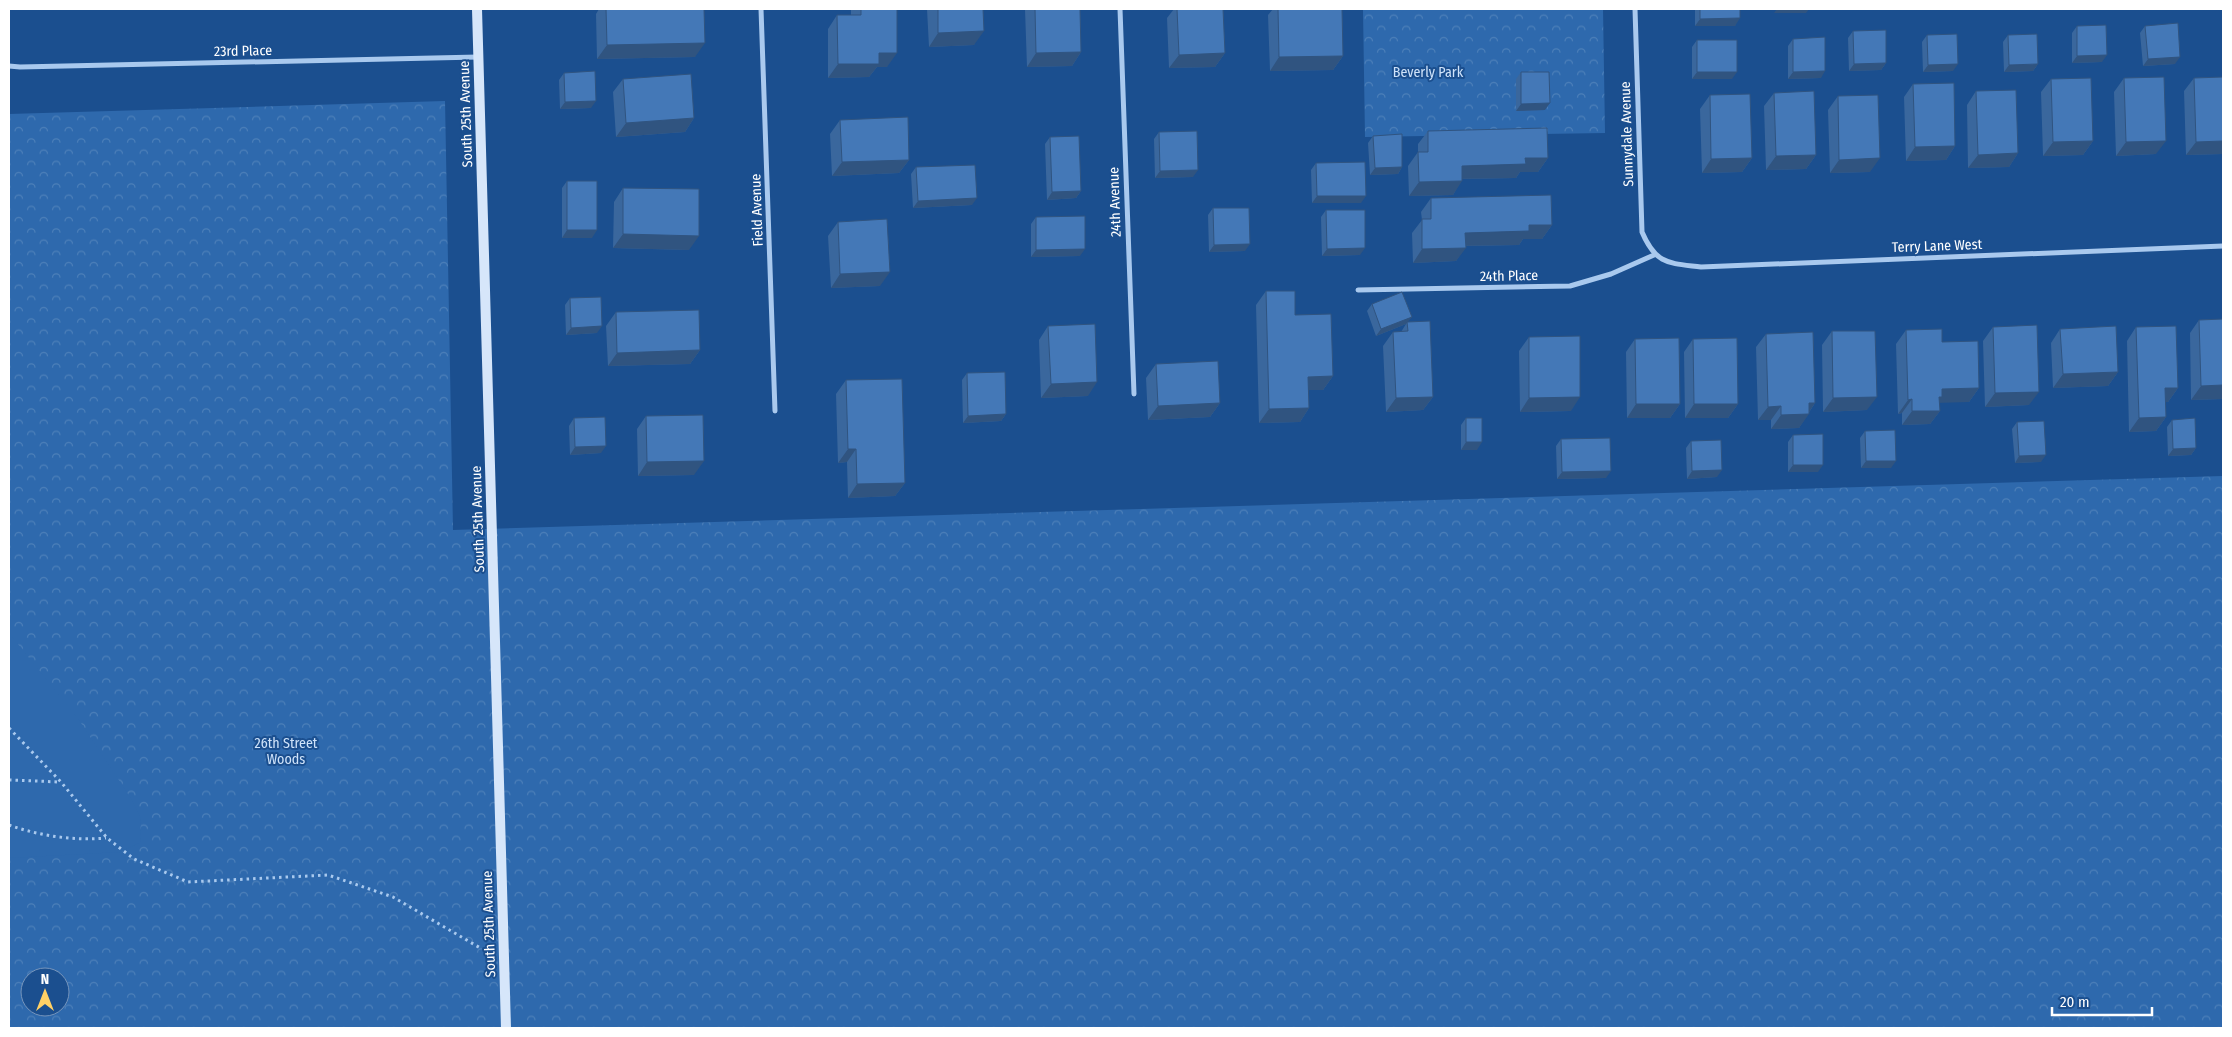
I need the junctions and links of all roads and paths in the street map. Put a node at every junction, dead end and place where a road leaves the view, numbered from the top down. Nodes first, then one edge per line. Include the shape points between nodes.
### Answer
1 (477, 9) edge
2 (762, 9) edge
3 (1120, 9) edge
4 (1635, 9) edge
5 (478, 57) junction
6 (9, 66) edge
7 (2223, 246) edge
8 (1654, 255) junction
9 (1358, 290) dead end
10 (1134, 394) dead end
11 (775, 411) dead end
12 (9, 728) edge
13 (9, 780) edge
14 (61, 782) junction
15 (9, 825) edge
16 (106, 838) junction
17 (504, 962) junction
18 (506, 1028) edge

1 - 5 street, South 25th Avenue
2 - 11 street, Field Avenue
3 - 10 street, 24th Avenue
4 - 8 street, Sunnydale Avenue via 1642,232
5 - 6 street, 23rd Place
5 - 17 street, South 25th Avenue
7 - 8 street, Terry Lane West via 1701,266 1671,263
8 - 9 street, 24th Place via 1611,274 1570,286
12 - 14 path
13 - 14 path
14 - 16 path
15 - 16 path via 80,840
16 - 17 path via 134,859 188,882 328,875 393,898
17 - 18 street, South 25th Avenue

